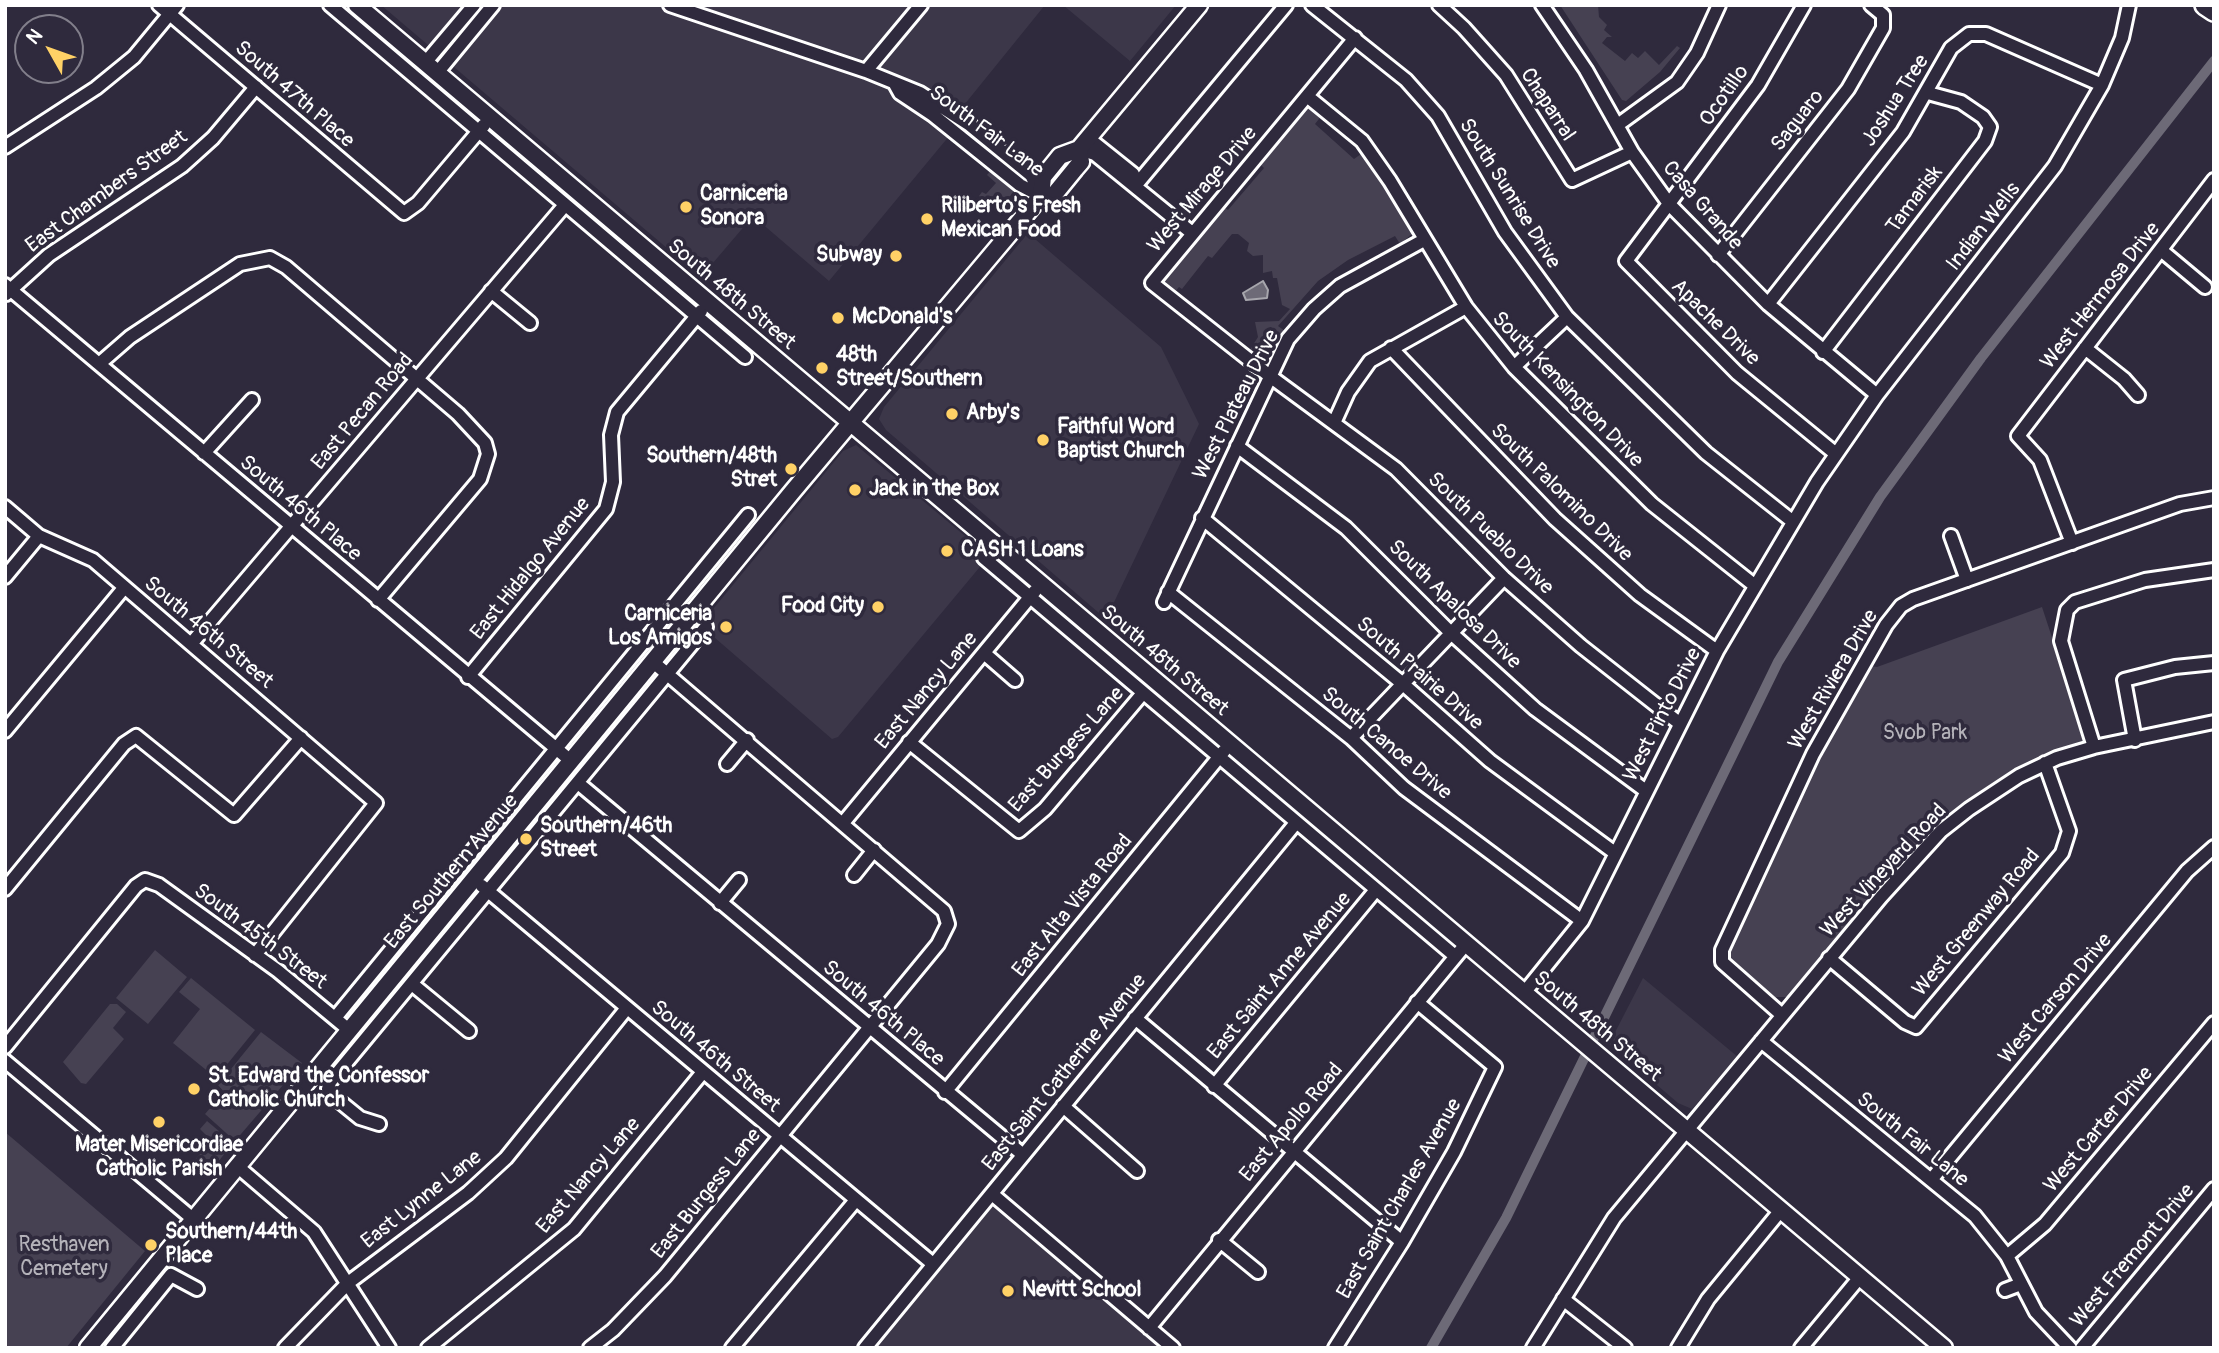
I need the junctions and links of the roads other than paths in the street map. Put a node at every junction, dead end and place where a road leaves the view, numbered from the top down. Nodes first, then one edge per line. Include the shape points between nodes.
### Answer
1 (159, 5) edge
2 (330, 5) edge
3 (357, 5) edge
4 (474, 5) edge
5 (493, 5) edge
6 (921, 5) edge
7 (1199, 5) edge
8 (1286, 5) edge
9 (1312, 5) edge
10 (1438, 5) edge
11 (1542, 5) edge
12 (1718, 5) edge
13 (1804, 5) edge
14 (1871, 5) edge
15 (2129, 5) edge
16 (2205, 5) edge
17 (674, 6) edge
18 (173, 10) edge
19 (2214, 11) edge
20 (1355, 38) junction
21 (431, 68) junction
22 (866, 71) junction
23 (2102, 85) junction
24 (256, 87) junction
25 (1928, 93) junction
26 (1307, 96) junction
27 (490, 118) junction
28 (1619, 124) junction
29 (479, 131) junction
30 (1084, 143) junction
31 (5, 147) edge
32 (1632, 152) junction
33 (1108, 165) junction
34 (1076, 169) junction
35 (2214, 180) edge
36 (1136, 186) junction
37 (1041, 196) junction
38 (565, 205) junction
39 (1670, 205) junction
40 (1192, 233) junction
41 (1424, 240) junction
42 (2162, 251) junction
43 (1718, 255) junction
44 (2205, 287) dead end
45 (7, 289) edge
46 (492, 291) junction
47 (707, 303) junction
48 (1768, 304) junction
49 (1465, 307) junction
50 (696, 316) junction
51 (1567, 317) junction
52 (530, 323) dead end
53 (1391, 348) junction
54 (2085, 348) junction
55 (1823, 352) junction
56 (745, 358) dead end
57 (99, 364) junction
58 (1514, 367) junction
59 (1271, 377) junction
60 (416, 379) junction
61 (1877, 395) junction
62 (2138, 395) dead end
63 (252, 400) dead end
64 (850, 422) junction
65 (1335, 423) junction
66 (1237, 446) junction
67 (204, 453) junction
68 (1836, 454) junction
69 (2214, 498) edge
70 (5, 507) edge
71 (748, 515) dead end
72 (1202, 518) junction
73 (1792, 521) junction
74 (291, 527) junction
75 (39, 536) junction
76 (1951, 536) dead end
77 (2072, 543) junction
78 (984, 558) dead end
79 (2214, 570) edge
80 (5, 577) edge
81 (1504, 578) junction
82 (1967, 580) junction
83 (1041, 584) junction
84 (1754, 585) junction
85 (124, 587) junction
86 (1030, 597) junction
87 (1166, 597) joint
88 (378, 600) junction
89 (706, 627) dead end
90 (1451, 633) junction
91 (191, 644) junction
92 (1717, 651) junction
93 (984, 653) junction
94 (652, 661) junction
95 (2214, 663) edge
96 (667, 674) junction
97 (468, 677) junction
98 (1015, 680) dead end
99 (1402, 684) junction
100 (1143, 693) junction
101 (2214, 722) edge
102 (1679, 723) junction
103 (5, 732) edge
104 (301, 738) junction
105 (1350, 738) junction
106 (747, 740) junction
107 (2135, 740) junction
108 (909, 743) junction
109 (2094, 747) junction
110 (556, 749) junction
111 (1224, 750) junction
112 (571, 761) junction
113 (727, 764) dead end
114 (2045, 764) junction
115 (578, 783) junction
116 (1646, 791) junction
117 (843, 823) junction
118 (1296, 824) junction
119 (2214, 847) edge
120 (874, 850) junction
121 (1615, 853) junction
122 (854, 875) dead end
123 (474, 879) junction
124 (739, 880) dead end
125 (5, 889) edge
126 (488, 891) junction
127 (1376, 891) junction
128 (720, 903) junction
129 (1582, 920) junction
130 (1461, 950) junction
131 (255, 956) junction
132 (1829, 958) junction
133 (412, 984) junction
134 (1524, 993) junction
135 (1417, 1002) junction
136 (627, 1009) junction
137 (1782, 1015) junction
138 (335, 1018) junction
139 (1135, 1018) junction
140 (2214, 1023) edge
141 (869, 1027) junction
142 (349, 1030) junction
143 (469, 1031) dead end
144 (1761, 1041) junction
145 (5, 1047) edge
146 (5, 1061) edge
147 (703, 1072) junction
148 (1214, 1086) junction
149 (946, 1092) junction
150 (1063, 1106) junction
151 (379, 1124) dead end
152 (1687, 1130) junction
153 (778, 1136) junction
154 (1293, 1152) junction
155 (1022, 1154) junction
156 (237, 1166) junction
157 (1138, 1171) dead end
158 (1931, 1180) junction
159 (2214, 1189) edge
160 (992, 1194) junction
161 (856, 1200) junction
162 (1781, 1210) junction
163 (193, 1219) junction
164 (1219, 1240) junction
165 (1402, 1242) junction
166 (2007, 1256) junction
167 (933, 1264) junction
168 (1258, 1272) dead end
169 (1860, 1277) junction
170 (348, 1283) junction
171 (2021, 1284) junction
172 (197, 1289) dead end
173 (2005, 1290) dead end
174 (1563, 1299) junction
175 (1149, 1328) junction
176 (88, 1348) edge
177 (112, 1348) edge
178 (285, 1348) edge
179 (389, 1348) edge
180 (428, 1348) edge
181 (590, 1348) edge
182 (732, 1348) edge
183 (865, 1348) edge
184 (1173, 1348) edge
185 (1335, 1348) edge
186 (1533, 1348) edge
187 (1625, 1348) edge
188 (1678, 1348) edge
189 (1801, 1348) edge
190 (1944, 1348) edge
191 (2070, 1348) edge
192 (2082, 1348) edge

1 - 18 street, South 47th Place
2 - 29 street, South 48th Street
3 - 21 main road, South 48th Street
4 - 21 street
5 - 21 street
6 - 22 street
7 - 30 main road
8 - 36 street
9 - 20 street, South Sunrise Drive
10 - 32 street, Chaparral via 1506,75 1572,180
11 - 28 street, Casa Grande
12 - 28 street via 1698,53 1677,82
13 - 39 street, Ocotillo via 1758,85
14 - 43 street, Saguaro via 1883,15 1883,27 1848,89
15 - 23 street, Indian Wells via 2122,37
16 - 19 highway
17 - 22 street, South Fair Lane
18 - 24 street, South 47th Place
18 - 31 street via 134,57 96,88
20 - 26 street, West Mirage Drive
20 - 51 street, South Sunrise Drive via 1406,80 1438,116 1505,232
21 - 27 main road, South 48th Street
22 - 37 street, South Fair Lane via 920,93 979,132 1031,175
23 - 25 street, Joshua Tree via 1986,34 1969,34 1951,48
23 - 61 street, Indian Wells via 2055,166
24 - 29 street, South 47th Place via 404,213 418,203
24 - 45 street, East Chambers Street via 182,166 49,255
25 - 48 street, Joshua Tree via 1903,132
25 - 55 street, Tamarisk via 1961,102 1983,117 1990,127 1985,141
26 - 40 street, West Mirage Drive
26 - 41 street, South Kensington Drive via 1362,141
27 - 29 street
27 - 47 main road, South 48th Street
28 - 32 street, Casa Grande
29 - 38 street, South 48th Street
30 - 33 street
30 - 34 main road
30 - 36 street via 1133,174
30 - 37 main road via 1060,156 1042,177
32 - 39 street, Casa Grande
33 - 34 street
33 - 36 street
34 - 37 main road via 1053,196
35 - 42 street, West Hermosa Drive
36 - 40 street
37 - 64 main road, East Southern Avenue
38 - 46 street, East Pecan Road
38 - 50 street, South 48th Street
39 - 43 street, Casa Grande
39 - 68 street, Apache Drive via 1626,261 1737,373
40 - 59 street, West Mirage Drive via 1152,283
41 - 49 street, South Kensington Drive
41 - 59 street, West Plateau Drive via 1340,286 1314,309 1288,339
42 - 44 street
42 - 54 street, West Hermosa Drive
43 - 48 street, Casa Grande
45 - 57 street, South 46th Place
46 - 52 street
46 - 60 street, East Pecan Road
47 - 50 street, East Hidalgo Avenue
47 - 64 main road, South 48th Street
48 - 55 street, Casa Grande
49 - 53 street
49 - 58 street, South Kensington Drive
50 - 56 street, South 48th Street
50 - 97 street, East Hidalgo Avenue via 617,412 611,435 613,482 606,509
51 - 58 street
51 - 73 street, South Sunrise Drive via 1706,453
53 - 65 street via 1370,361 1348,392
53 - 92 street, South Palomino Drive via 1555,519 1640,595
54 - 62 street
54 - 77 street, West Hermosa Drive via 2018,436 2040,460
55 - 61 street, Casa Grande
57 - 60 street via 130,337 240,264 270,258
57 - 67 street, South 46th Place
58 - 84 street, South Kensington Drive via 1652,504
59 - 65 street, South Pueblo Drive
59 - 66 street, West Plateau Drive
60 - 74 street, East Pecan Road
60 - 88 street via 480,435 488,454 480,479
61 - 68 street, Indian Wells
63 - 67 street
64 - 83 main road, South 48th Street
64 - 94 main road, East Southern Avenue
65 - 81 street, South Pueblo Drive via 1396,469
66 - 72 street, West Plateau Drive
66 - 90 street, South Apalosa Drive via 1346,528
67 - 74 street, South 46th Place
68 - 73 street, West Pinto Drive
69 - 77 street, West Riviera Drive via 2179,504
70 - 75 street, South 46th Street
71 - 110 street, East Southern Avenue
72 - 87 street, West Plateau Drive
72 - 99 street, South Prairie Drive
73 - 84 street, West Pinto Drive
74 - 88 street, South 46th Place
74 - 91 street, East Pecan Road
75 - 80 street
75 - 85 street, South 46th Street via 93,560
76 - 82 street
77 - 82 street, West Riviera Drive
78 - 86 street, South 48th Street
79 - 109 street via 2145,580 2075,603 2067,610 2061,641
81 - 90 street
81 - 102 street, South Pueblo Drive
82 - 137 street, West Riviera Drive via 1913,599 1886,625 1812,754 1721,950 1721,962
83 - 86 street, East Nancy Lane
83 - 111 main road, South 48th Street
84 - 92 street, West Pinto Drive
85 - 91 street, South 46th Street
85 - 103 street
86 - 93 street, East Nancy Lane
86 - 100 street, South 48th Street
87 - 105 street, South Canoe Drive
88 - 97 street, South 46th Place
89 - 96 street, East Southern Avenue
90 - 99 street
90 - 116 street, South Apalosa Drive via 1535,709
91 - 104 street, South 46th Street
92 - 102 street, West Pinto Drive
93 - 98 street
93 - 108 street, East Nancy Lane
94 - 96 street
94 - 112 main road, East Southern Avenue
95 - 107 street via 2124,680
96 - 106 street
96 - 115 street, East Southern Avenue
97 - 110 street, South 46th Place
99 - 105 street
99 - 121 street, South Prairie Drive via 1490,761
100 - 108 street, East Burgess Lane via 1045,809 1019,831
100 - 111 street, South 48th Street
101 - 107 street, West Vineyard Road
102 - 116 street, West Pinto Drive
104 - 125 street via 234,815 136,736 124,744
104 - 131 street, South 46th Street via 376,803
105 - 129 street, South Canoe Drive via 1404,788
106 - 113 street
106 - 117 street
107 - 109 street, West Vineyard Road
108 - 117 street, East Nancy Lane
109 - 114 street, West Vineyard Road
110 - 112 street, South 46th Place
110 - 138 street, East Southern Avenue
111 - 118 street, South 48th Street
111 - 130 main road, South 48th Street
111 - 149 street, East Alta Vista Road
112 - 123 main road, East Southern Avenue
114 - 132 street, West Vineyard Road via 1987,797 1941,831
114 - 132 street, West Greenway Road via 2069,831 2062,853 1916,1027
115 - 126 street, East Southern Avenue
115 - 128 street, South 46th Place
116 - 121 street, West Pinto Drive
117 - 120 street
118 - 127 street, South 48th Street
118 - 139 street, East Saint Catherine Avenue
119 - 158 street, West Carson Drive via 2187,871
120 - 122 street
120 - 141 street, East Burgess Lane via 944,911 948,924 938,944
121 - 129 street, West Pinto Drive
123 - 126 street, South 46th Street
123 - 142 main road, East Southern Avenue
124 - 128 street
126 - 133 street, East Southern Avenue
126 - 136 street, South 46th Street
127 - 130 street, South 48th Street
127 - 148 street, East Saint Anne Avenue
128 - 141 street, South 46th Place
129 - 134 street, West Pinto Drive
130 - 134 main road, South 48th Street
130 - 135 street, East Apollo Road
131 - 138 street, South 45th Street
131 - 145 street, South 45th Street via 159,885 145,880
132 - 137 street, West Vineyard Road
133 - 143 street
133 - 151 street, East Southern Avenue via 328,1089 360,1118
134 - 152 main road, South 48th Street
135 - 154 street, East Apollo Road
135 - 165 street, East Saint Charles Avenue via 1495,1067 1454,1152
136 - 147 street, South 46th Street
136 - 170 street, East Lynne Lane via 506,1158 468,1193
137 - 144 street, West Vineyard Road
138 - 142 street, South 45th Street
139 - 148 street
139 - 150 street, East Saint Catherine Avenue
140 - 166 street, West Carter Drive via 2045,1224
141 - 149 street, South 46th Place
141 - 153 street, East Burgess Lane
142 - 156 main road, East Southern Avenue
144 - 152 street, West Vineyard Road
144 - 158 street, South Fair Lane
146 - 163 street
147 - 153 street, South 46th Street
147 - 180 street, East Nancy Lane via 574,1229
148 - 154 street
149 - 155 street, South 46th Place
150 - 155 street, East Saint Catherine Avenue
150 - 157 street
152 - 162 main road, South 48th Street
152 - 174 street, West Vineyard Road via 1614,1218
153 - 161 street, South 46th Street
153 - 181 street, East Burgess Lane via 665,1276
154 - 164 street, East Apollo Road
154 - 165 street
155 - 160 street, East Saint Catherine Avenue
156 - 163 main road, East Southern Avenue
156 - 170 street via 314,1232
158 - 166 street, South Fair Lane via 1975,1216
159 - 192 street, West Fremont Drive
160 - 167 street, East Saint Catherine Avenue
160 - 175 street
161 - 167 street, South 46th Street
161 - 182 street
162 - 169 main road, South 48th Street
162 - 188 street via 1708,1298
163 - 176 main road, East Southern Avenue
164 - 168 street
164 - 175 street, East Apollo Road
165 - 185 street, East Saint Charles Avenue
166 - 171 street, South Fair Lane
167 - 183 street, East Saint Catherine Avenue
169 - 189 street
169 - 190 main road, South 48th Street
170 - 178 street, East Lynne Lane
170 - 179 street
171 - 173 street
171 - 191 street, South Fair Lane via 2036,1312
172 - 177 street via 172,1275
174 - 186 street, West Vineyard Road
174 - 187 street
175 - 184 street

